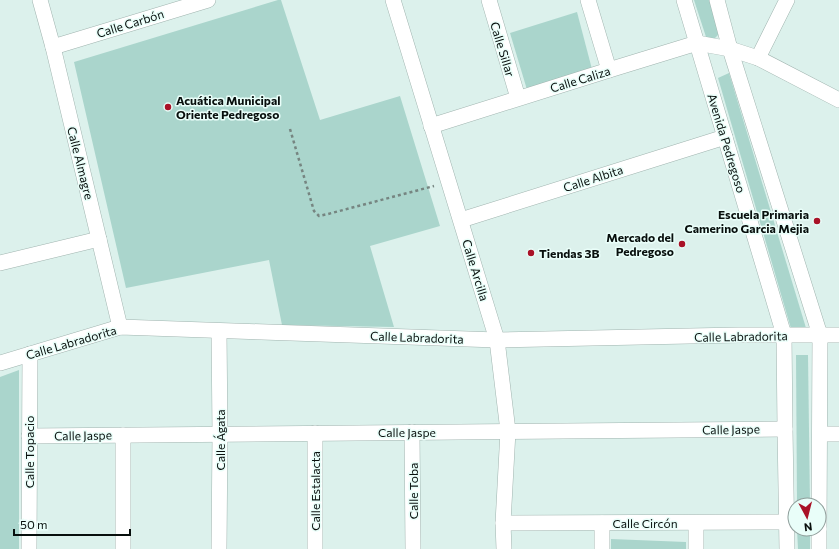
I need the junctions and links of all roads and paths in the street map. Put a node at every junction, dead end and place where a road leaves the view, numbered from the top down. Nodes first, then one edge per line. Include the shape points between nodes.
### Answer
1 (40, 0) edge
2 (208, 0) edge
3 (393, 0) edge
4 (489, 0) edge
5 (588, 0) edge
6 (684, 0) edge
7 (717, 0) edge
8 (788, 0) edge
9 (697, 43) junction
10 (53, 47) junction
11 (730, 49) junction
12 (758, 58) junction
13 (609, 70) junction
14 (518, 98) junction
15 (839, 100) edge
16 (431, 126) junction
17 (290, 129) dead end
18 (725, 136) junction
19 (449, 183) junction
20 (460, 220) junction
21 (99, 239) junction
22 (0, 261) edge
23 (120, 327) junction
24 (219, 331) junction
25 (784, 335) junction
26 (820, 335) junction
27 (839, 335) edge
28 (497, 340) junction
29 (30, 354) junction
30 (0, 363) edge
31 (785, 429) junction
32 (508, 431) junction
33 (412, 432) junction
34 (315, 433) junction
35 (220, 434) junction
36 (820, 434) junction
37 (839, 434) edge
38 (123, 435) junction
39 (29, 436) junction
40 (819, 497) edge
41 (696, 522) junction
42 (787, 522) joint
43 (504, 523) junction
44 (602, 523) junction
45 (787, 537) edge
46 (819, 537) edge
47 (29, 549) edge
48 (123, 549) edge
49 (219, 549) edge
50 (315, 549) edge
51 (413, 549) edge
52 (504, 549) edge
53 (602, 549) edge
54 (696, 549) edge
55 (787, 549) edge
56 (819, 549) edge

1 - 10 street, Calle Almagre
2 - 10 street, Calle Carbón
3 - 16 street, Calle Arcilla
4 - 14 street, Calle Sillar
5 - 13 street
6 - 9 street, Avenida Pedregoso
7 - 11 street
8 - 12 street
9 - 11 street, Calle Caliza
9 - 13 street, Calle Caliza
9 - 18 street, Avenida Pedregoso
10 - 21 street, Calle Almagre
11 - 12 street, Calle Caliza
11 - 26 street
12 - 15 street, Calle Caliza
13 - 14 street, Calle Caliza
14 - 16 street, Calle Caliza
16 - 19 street, Calle Arcilla
17 - 19 path via 314,211 318,216
18 - 20 street, Calle Albita
18 - 25 street, Avenida Pedregoso
19 - 20 street, Calle Arcilla
20 - 28 street, Calle Arcilla
21 - 22 street
21 - 23 street, Calle Almagre
23 - 24 street, Calle Labradorita
23 - 29 street, Calle Labradorita
24 - 28 street, Calle Labradorita
24 - 35 street, Calle Ágata
25 - 26 street, Calle Labradorita
25 - 28 street, Calle Labradorita
25 - 31 street, Avenida Pedregoso
26 - 27 street, Calle Labradorita
26 - 36 street
28 - 32 street, Calle Arcilla
29 - 30 street, Calle Labradorita
29 - 39 street, Calle Topacio
31 - 32 street, Calle Jaspe
31 - 42 street, Avenida Pedregoso
32 - 33 street, Calle Jaspe
32 - 43 street, Calle Arcilla
33 - 34 street, Calle Jaspe
33 - 51 street, Calle Toba
34 - 35 street, Calle Jaspe
34 - 50 street, Calle Estalacta
35 - 38 street, Calle Jaspe
35 - 49 street, Calle Ágata
36 - 37 street
36 - 40 street
38 - 39 street, Calle Jaspe
38 - 48 street
39 - 47 street, Calle Topacio
41 - 42 street, Calle Circón
41 - 44 street, Calle Circón
41 - 54 street
43 - 44 street, Calle Circón
43 - 52 street, Calle Arcilla
44 - 53 street
45 - 55 street, Avenida Pedregoso
46 - 56 street

